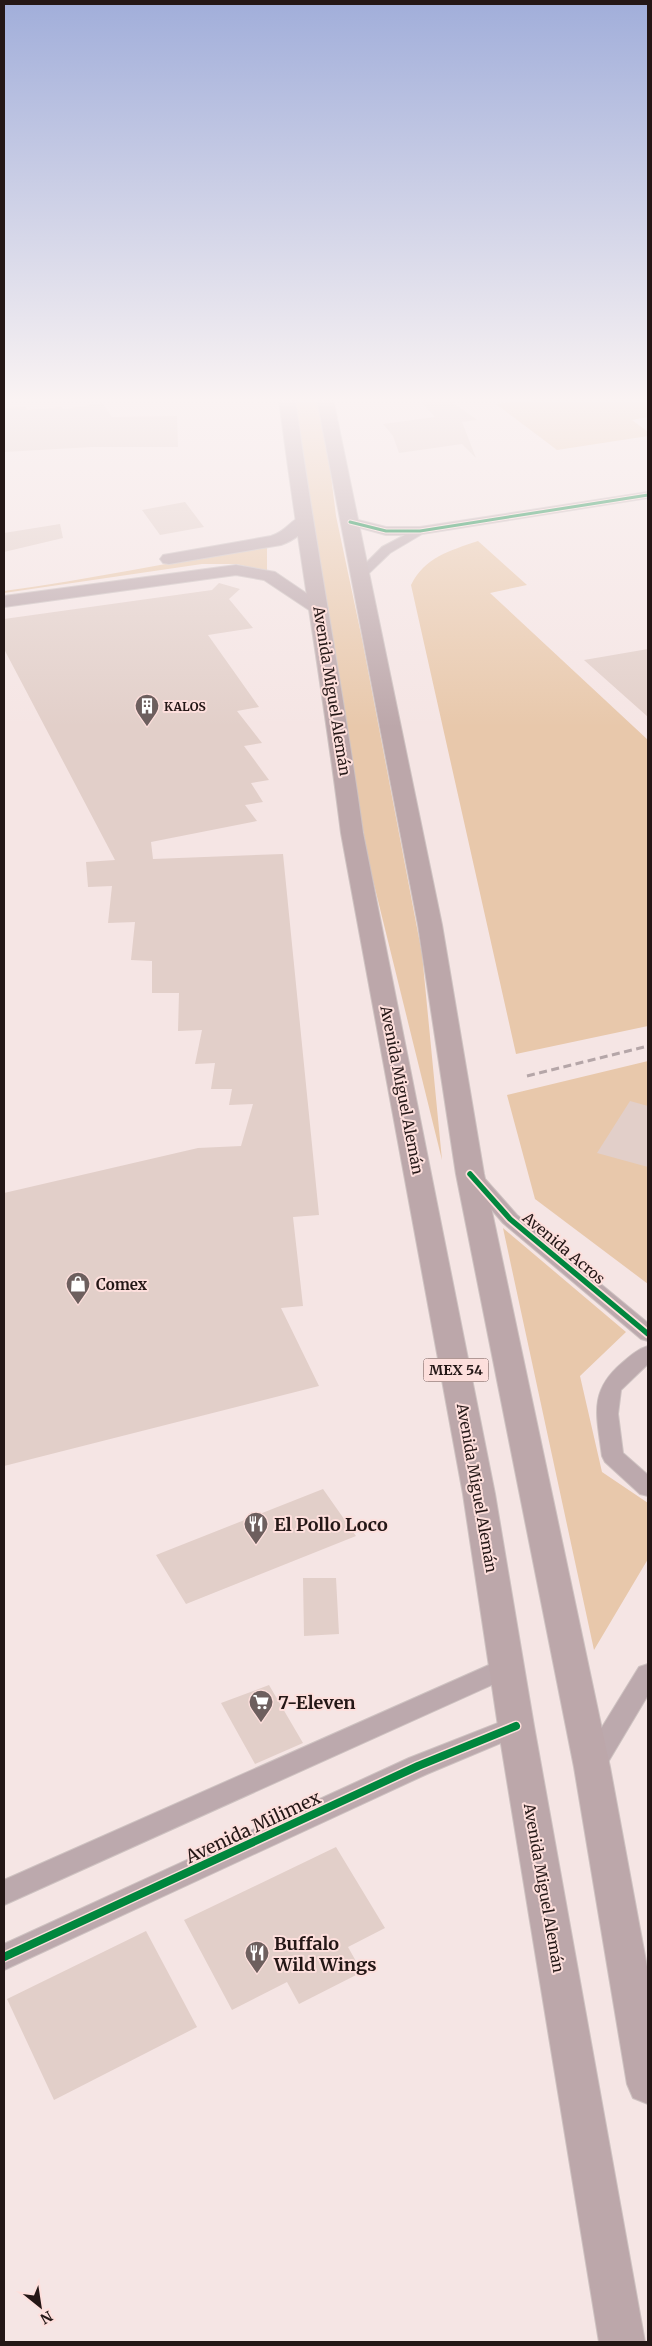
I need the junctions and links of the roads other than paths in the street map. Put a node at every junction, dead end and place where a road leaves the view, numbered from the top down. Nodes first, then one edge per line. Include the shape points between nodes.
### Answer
1 (301, 508) edge
2 (347, 508) edge
3 (565, 508) edge
4 (303, 521) junction
5 (350, 522) junction
6 (420, 532) junction
7 (152, 562) dead end
8 (119, 569) dead end
9 (360, 575) junction
10 (4, 589) edge
11 (4, 602) edge
12 (319, 608) junction
13 (470, 1174) junction
14 (648, 1334) edge
15 (648, 1353) edge
16 (648, 1488) edge
17 (507, 1667) junction
18 (648, 1674) edge
19 (516, 1726) junction
20 (592, 1767) junction
21 (4, 1893) edge
22 (4, 1957) edge
23 (648, 2084) edge
24 (622, 2342) edge

1 - 4 highway, Avenida Miguel Alemán / MEX 54
2 - 5 highway, MEX 54
3 - 6 street
4 - 7 main road via 289,536 275,541
4 - 12 highway, Avenida Miguel Alemán / MEX 54
5 - 6 street via 386,531
5 - 9 highway, MEX 54
6 - 9 street via 386,550
8 - 10 main road
9 - 13 highway, MEX 54 via 430,925
11 - 12 main road via 236,570 269,576
12 - 17 highway, Avenida Miguel Alemán / MEX 54 via 352,833 463,1406
13 - 14 street, Avenida Acros via 510,1219
13 - 20 highway, MEX 54
15 - 16 street via 611,1390 607,1410 613,1456
17 - 19 highway, Avenida Miguel Alemán / MEX 54
17 - 21 street
18 - 20 street
19 - 22 street, Avenida Milimex via 418,1766
19 - 24 highway, Avenida Miguel Alemán / MEX 54
20 - 23 highway, MEX 54

